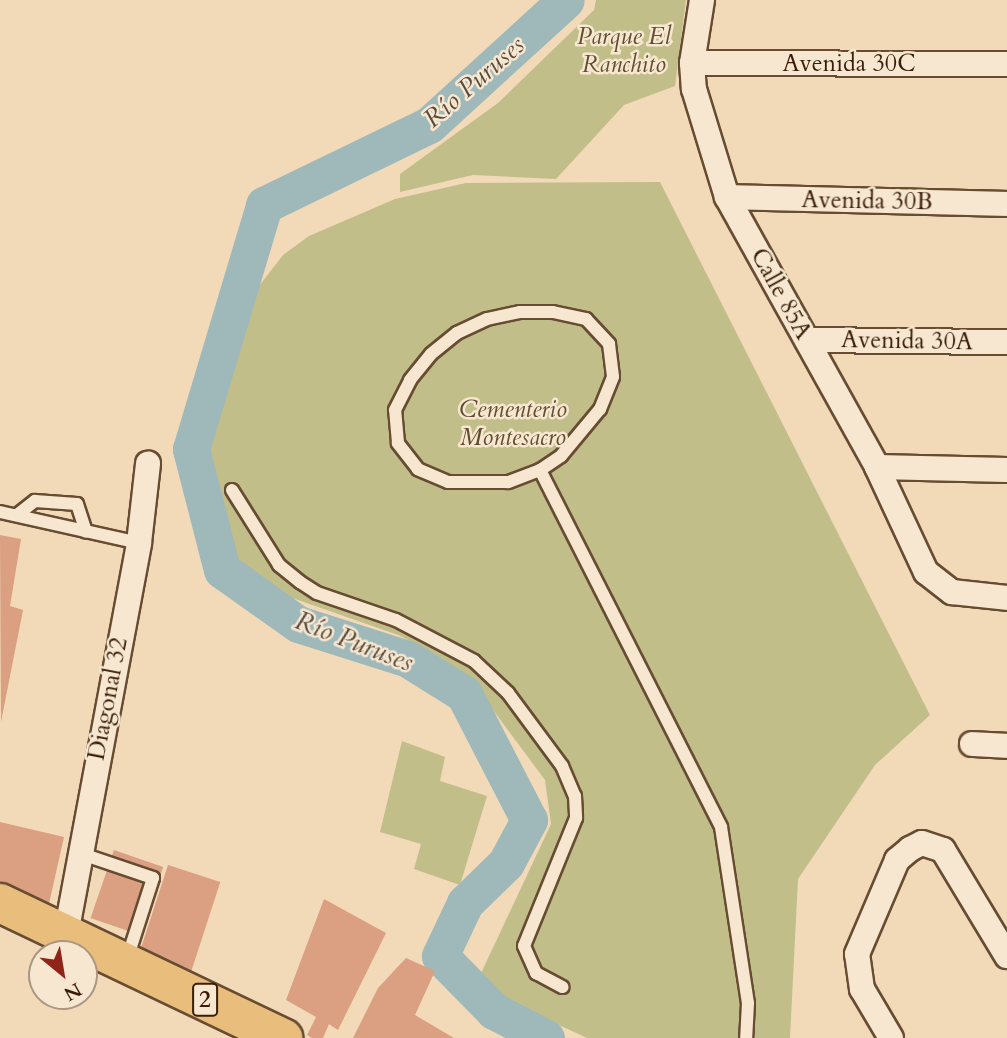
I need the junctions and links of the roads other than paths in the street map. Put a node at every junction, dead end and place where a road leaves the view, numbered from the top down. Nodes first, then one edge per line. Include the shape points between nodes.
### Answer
1 (702, 0) edge
2 (692, 63) junction
3 (1007, 64) edge
4 (727, 197) junction
5 (1007, 205) edge
6 (807, 340) junction
7 (1007, 342) edge
8 (148, 464) dead end
9 (877, 467) junction
10 (540, 470) junction
11 (1007, 470) edge
12 (232, 490) dead end
13 (0, 512) edge
14 (18, 515) junction
15 (86, 532) junction
16 (139, 542) junction
17 (1007, 598) edge
18 (972, 744) dead end
19 (1007, 746) edge
20 (79, 853) junction
21 (0, 903) edge
22 (0, 930) edge
23 (42, 940) edge
24 (53, 940) edge
25 (60, 940) edge
26 (98, 955) edge
27 (1007, 956) edge
28 (126, 963) junction
29 (98, 975) edge
30 (562, 987) dead end
31 (231, 1038) edge
32 (283, 1038) edge
33 (746, 1038) edge
34 (891, 1038) edge

1 - 2 street, Calle 85A
2 - 3 street, Avenida 30C
2 - 4 street, Calle 85A via 706,140
4 - 5 street, Avenida 30B
4 - 6 street, Calle 85A
6 - 7 street, Avenida 30A
6 - 9 street, Calle 85A
8 - 16 street, Diagonal 32
9 - 11 street
9 - 17 street, Calle 85A via 926,572 952,592
10 - 10 lane via 508,482 448,482 418,469 398,443 395,410 410,380 431,354 457,333 498,317 553,312 586,319 609,344 612,377 600,409 561,456
10 - 33 lane via 721,828 748,1003
12 - 30 lane via 279,565 317,593 396,620 474,661 508,693 562,766 575,796 576,818 524,946 536,973
13 - 14 lane
14 - 15 lane
14 - 15 lane via 35,501 77,504
15 - 16 lane
16 - 20 street, Diagonal 32
18 - 19 street
20 - 25 street, Diagonal 32
20 - 28 lane via 153,878
21 - 24 highway, 2
22 - 23 highway, 2
26 - 28 highway, 2
27 - 34 street via 947,854 922,843 897,860 857,954 862,989
28 - 32 highway, 2
29 - 31 highway, 2

